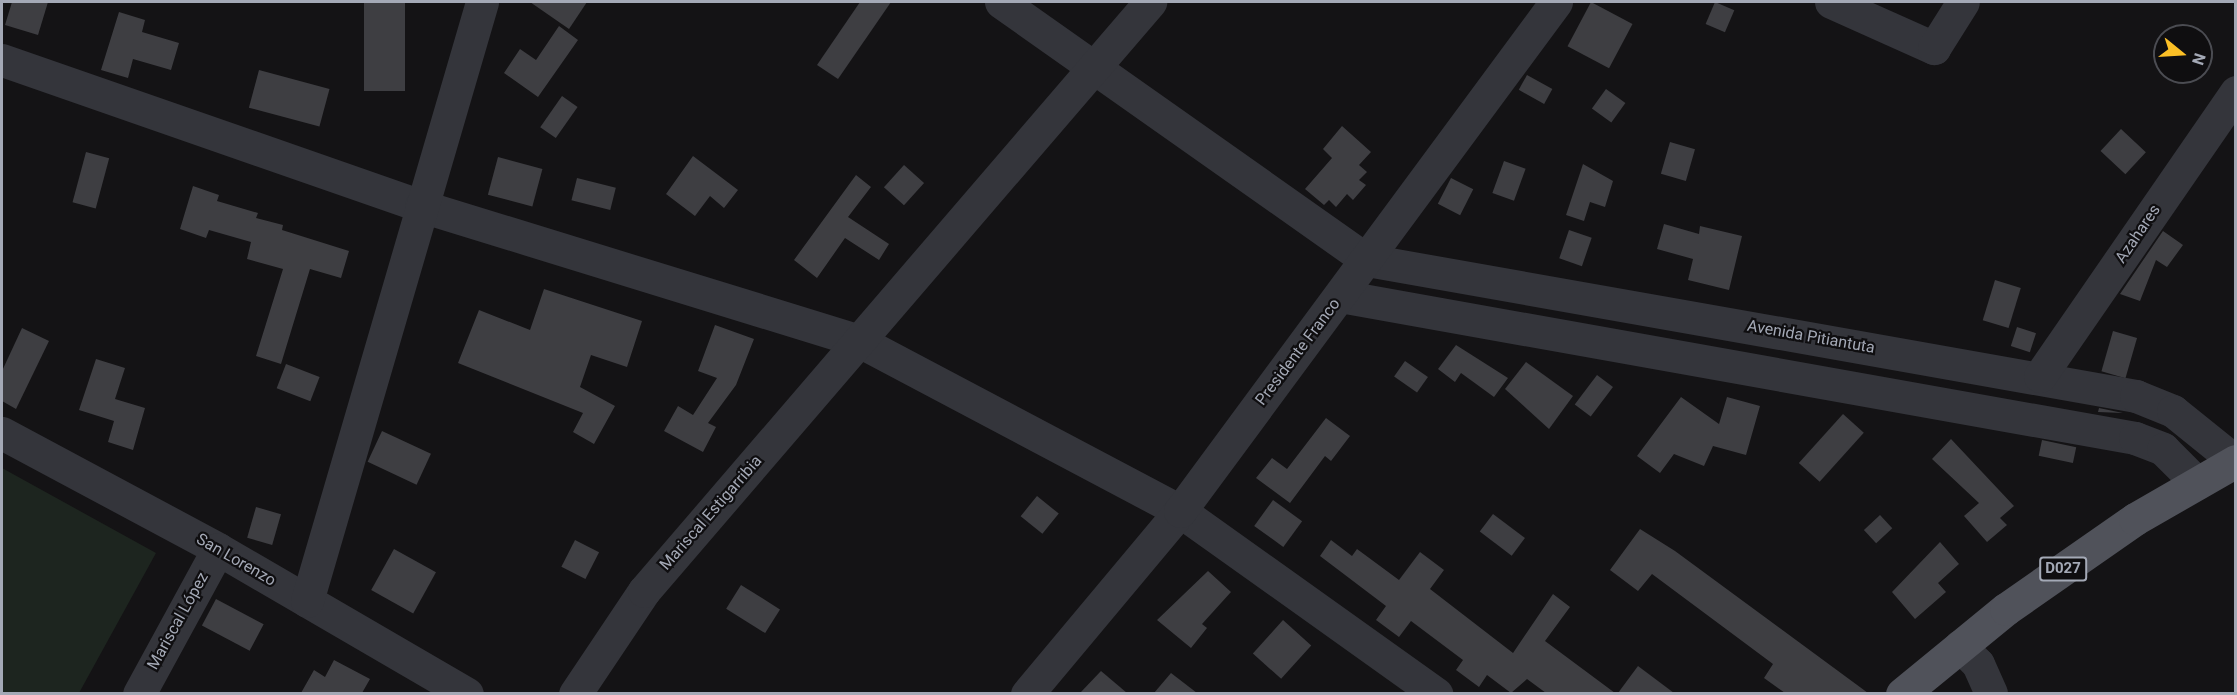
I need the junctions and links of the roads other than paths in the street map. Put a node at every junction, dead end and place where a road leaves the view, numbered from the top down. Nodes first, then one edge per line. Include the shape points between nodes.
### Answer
1 (482, 2) edge
2 (1001, 2) edge
3 (1150, 2) edge
4 (1556, 2) edge
5 (1831, 2) edge
6 (1958, 9) edge
7 (2, 60) edge
8 (1094, 67) junction
9 (2235, 92) edge
10 (421, 206) junction
11 (1367, 260) junction
12 (1340, 296) junction
13 (859, 341) junction
14 (2040, 376) junction
15 (2, 433) edge
16 (2235, 461) edge
17 (2197, 483) junction
18 (1180, 511) junction
19 (218, 549) junction
20 (307, 601) junction
21 (1960, 646) junction
22 (139, 693) edge
23 (467, 693) edge
24 (574, 693) edge
25 (1027, 693) edge
26 (1437, 693) edge
27 (1902, 693) edge
28 (1991, 693) edge

1 - 10 street
2 - 8 street
3 - 8 street, Mariscal Estigarribia
4 - 11 street, Presidente Franco
5 - 6 street via 1934,48
7 - 10 street
8 - 11 street
8 - 13 street, Mariscal Estigarribia
9 - 14 street, Azahares
10 - 13 street
10 - 20 street
11 - 12 street, Presidente Franco
11 - 14 street, Avenida Pitiantuta
12 - 17 street via 2135,438 2163,449
12 - 18 street, Presidente Franco
13 - 18 street
13 - 24 street, Mariscal Estigarribia via 644,591
14 - 16 street, Avenida Pitiantuta via 2136,396 2173,411
15 - 19 street, San Lorenzo
16 - 17 main road, D027
17 - 21 main road, D027 via 2135,519
18 - 25 street, Presidente Franco
18 - 26 street
19 - 20 street, San Lorenzo
19 - 22 street, Mariscal López
20 - 23 street, San Lorenzo
21 - 27 main road, D027
21 - 28 street via 1978,664

